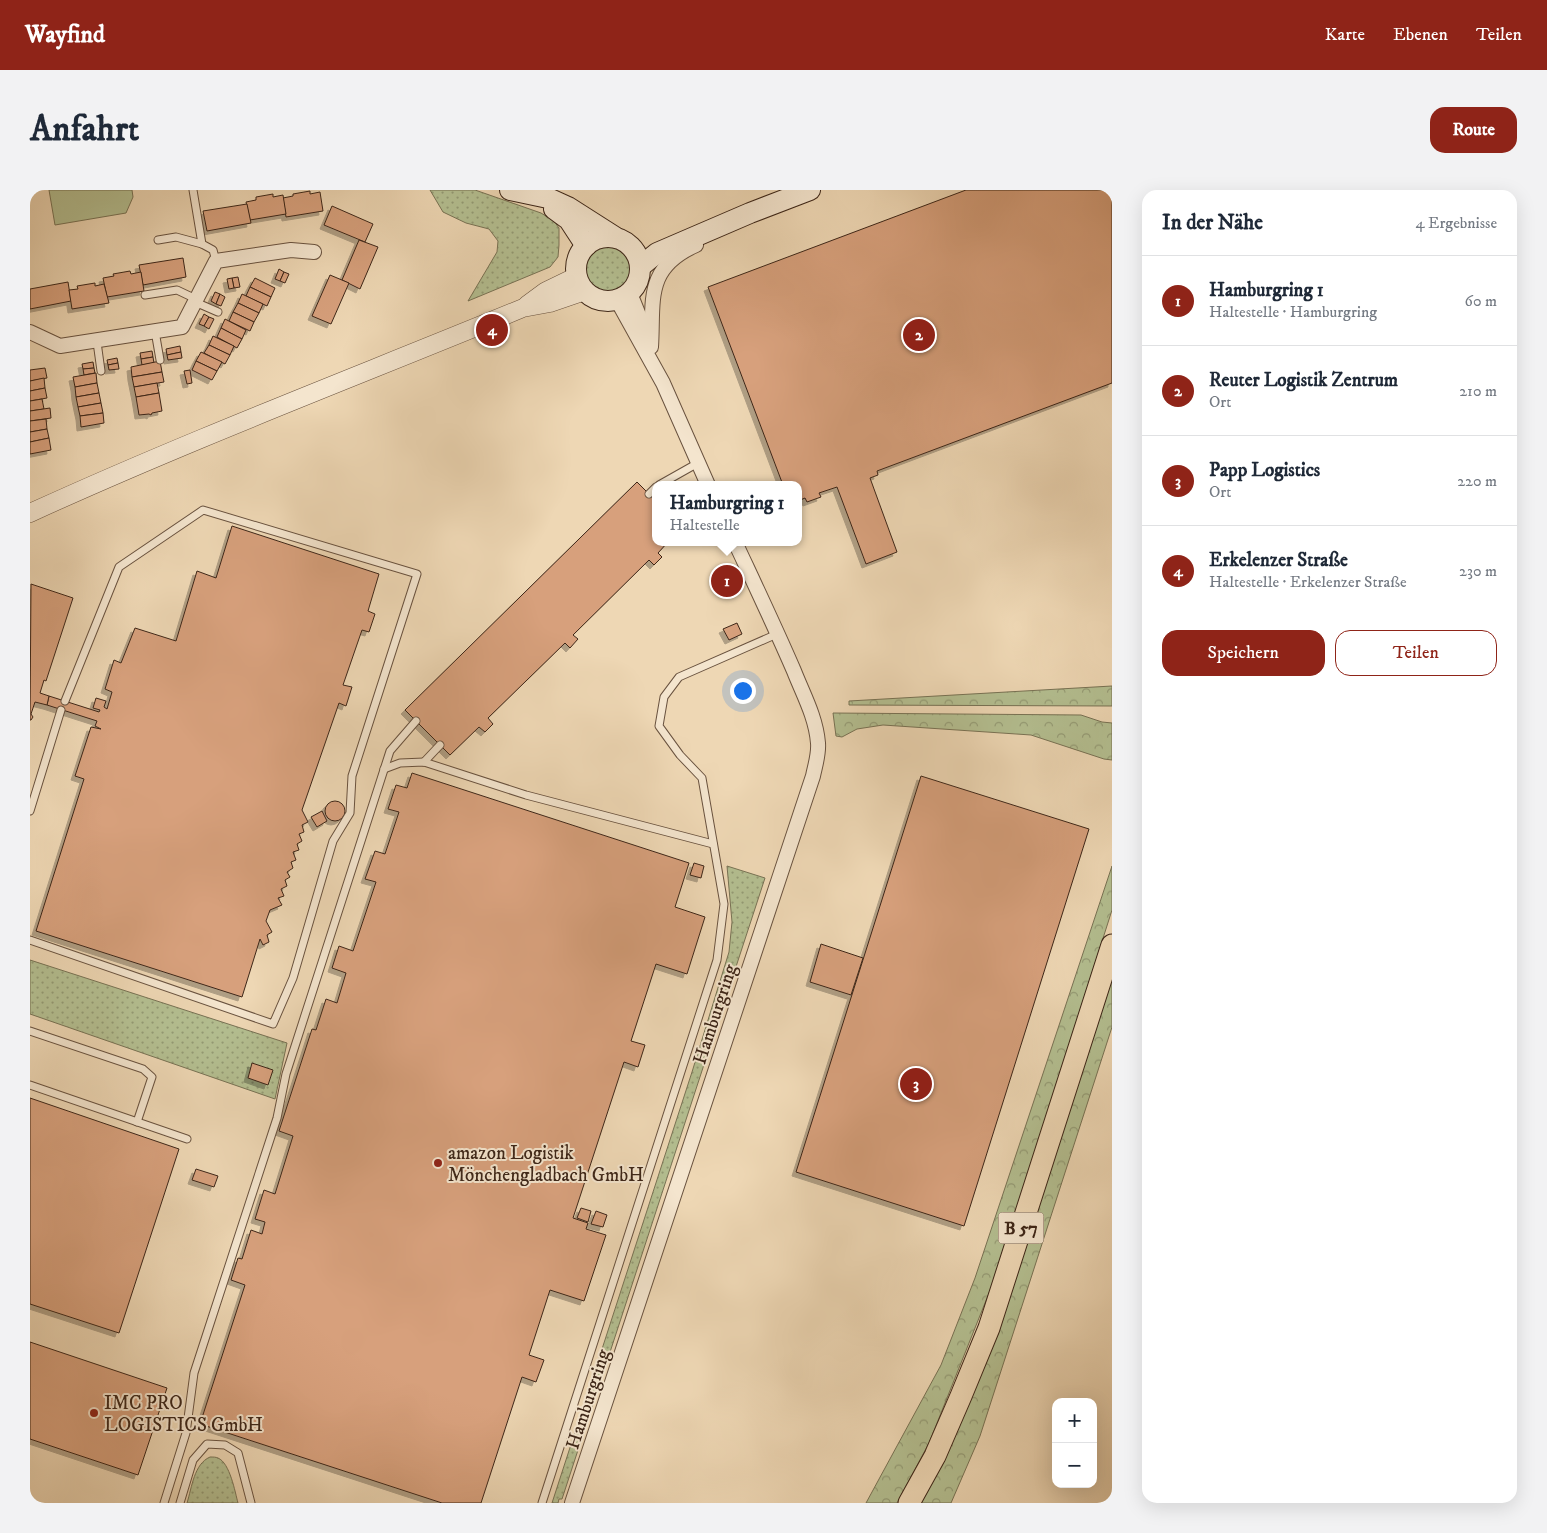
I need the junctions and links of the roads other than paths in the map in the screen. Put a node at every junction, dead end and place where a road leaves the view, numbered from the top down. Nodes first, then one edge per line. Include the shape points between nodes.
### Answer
1 (193, 190) edge
2 (810, 190) edge
3 (512, 191) edge
4 (750, 213) junction
5 (158, 240) dead end
6 (622, 241) junction
7 (202, 244) junction
8 (586, 246) junction
9 (314, 252) dead end
10 (216, 261) junction
11 (641, 266) junction
12 (581, 283) junction
13 (145, 295) dead end
14 (624, 296) junction
15 (196, 300) junction
16 (218, 312) dead end
17 (30, 332) edge
18 (155, 332) junction
19 (97, 342) junction
20 (651, 347) junction
21 (160, 360) dead end
22 (101, 371) dead end
23 (663, 383) junction
24 (698, 463) junction
25 (666, 481) edge
26 (706, 481) edge
27 (652, 491) edge
28 (648, 494) dead end
29 (30, 513) edge
30 (737, 546) edge
31 (777, 634) junction
32 (64, 701) dead end
33 (61, 710) dead end
34 (416, 721) dead end
35 (440, 745) dead end
36 (424, 762) junction
37 (384, 769) junction
38 (30, 812) edge
39 (713, 844) junction
40 (30, 940) edge
41 (1112, 945) edge
42 (30, 1032) edge
43 (30, 1085) edge
44 (137, 1122) junction
45 (187, 1139) dead end
46 (164, 1503) edge
47 (180, 1503) edge
48 (251, 1503) edge
49 (542, 1503) edge
50 (572, 1503) edge
51 (908, 1503) edge

1 - 7 lane
2 - 4 main road
3 - 6 main road via 548,198 568,207
3 - 8 main road via 551,207 569,220
4 - 6 main road via 715,216 652,240
4 - 11 main road via 657,253
4 - 20 street via 725,234 693,246 666,266 653,290
5 - 7 lane via 176,237
6 - 8 main road via 604,236
6 - 11 main road via 635,250
7 - 10 lane via 213,250
8 - 12 main road via 576,265
9 - 10 street via 291,250
10 - 15 street
11 - 14 main road via 636,285
12 - 14 main road via 600,300
12 - 29 street via 550,303 523,308
13 - 15 lane via 177,290
14 - 20 street via 644,327
14 - 23 street
15 - 16 lane
15 - 18 street via 182,327
17 - 19 street via 60,346
18 - 19 street
18 - 21 lane
19 - 22 lane
20 - 23 street
23 - 24 street
24 - 25 lane
24 - 26 street
27 - 28 lane
30 - 31 street, Hamburgring
31 - 39 lane via 679,677 664,697 659,726 702,778
31 - 50 street, Hamburgring via 815,725 818,744 813,776
32 - 40 lane via 119,567 203,510 417,574 352,776 350,813 333,841 292,978 273,1024
33 - 38 lane
34 - 37 lane via 390,750
35 - 36 lane
36 - 37 lane via 400,763
36 - 39 lane via 526,796
37 - 46 lane via 286,1074 277,1118 194,1373 186,1434
39 - 49 lane via 724,904 717,960
41 - 51 main road, B 57 via 988,1328 935,1456
42 - 44 lane via 150,1074 152,1077
43 - 44 lane
44 - 45 lane
47 - 48 lane via 193,1460 207,1444 225,1446 238,1453

